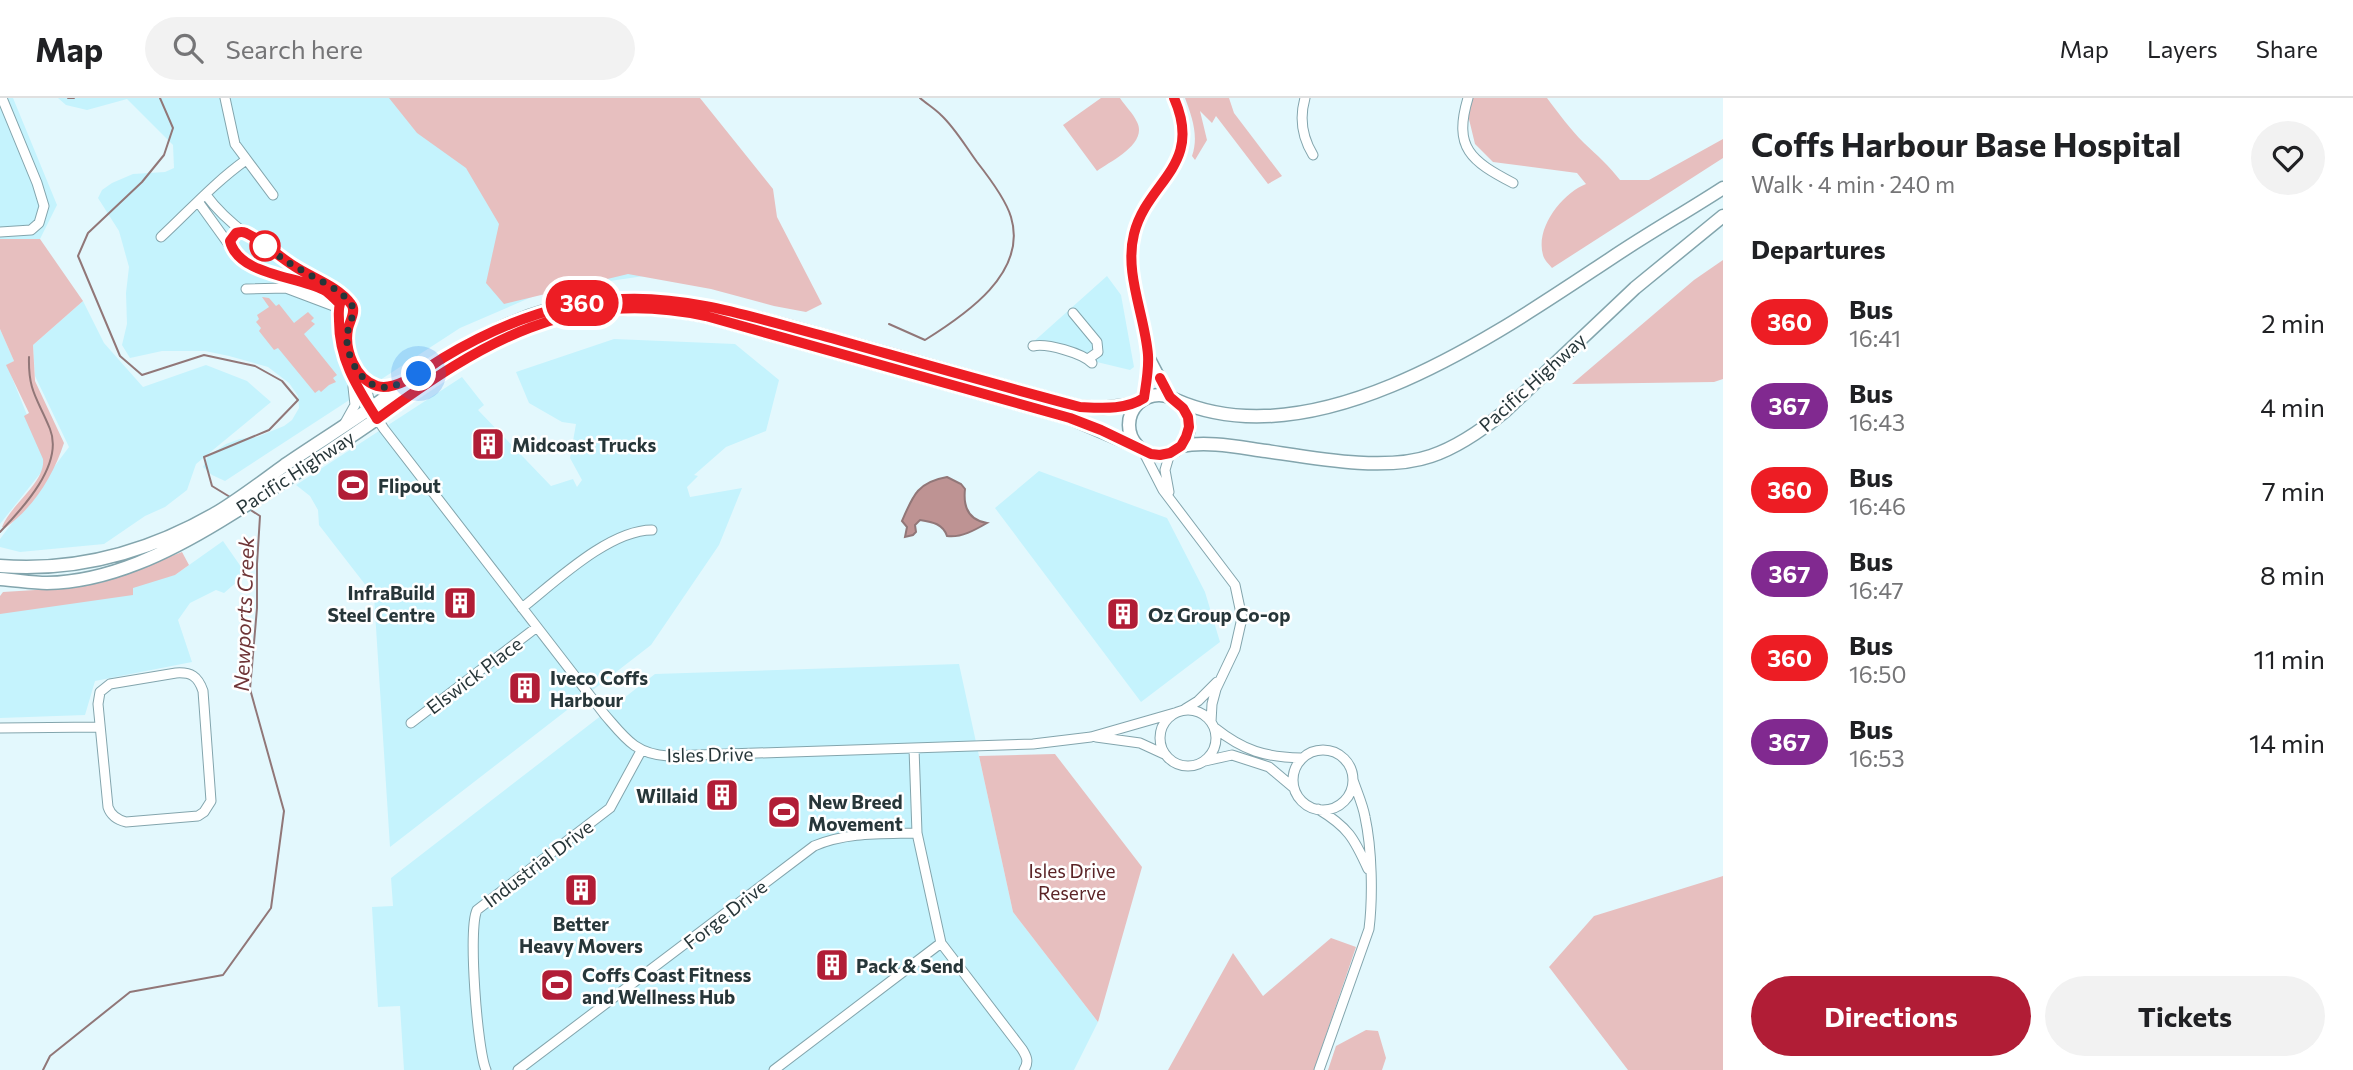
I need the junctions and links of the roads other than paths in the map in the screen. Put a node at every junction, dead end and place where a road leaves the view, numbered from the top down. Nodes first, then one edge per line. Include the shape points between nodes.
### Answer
1 (2, 98) edge
2 (225, 98) edge
3 (1174, 98) edge
4 (1306, 98) edge
5 (1468, 98) edge
6 (1313, 155) dead end
7 (246, 160) junction
8 (1513, 183) dead end
9 (1723, 188) edge
10 (206, 195) junction
11 (274, 195) dead end
12 (199, 203) junction
13 (1723, 216) edge
14 (0, 232) edge
15 (246, 233) junction
16 (161, 237) dead end
17 (233, 250) junction
18 (246, 289) dead end
19 (342, 307) junction
20 (1073, 313) dead end
21 (1033, 346) dead end
22 (1148, 355) junction
23 (353, 372) junction
24 (419, 374) junction
25 (1173, 399) junction
26 (1140, 401) junction
27 (374, 414) junction
28 (343, 426) junction
29 (1142, 449) junction
30 (1175, 449) junction
31 (249, 497) junction
32 (1172, 500) junction
33 (233, 508) junction
34 (652, 530) dead end
35 (0, 566) edge
36 (0, 579) edge
37 (522, 608) junction
38 (537, 627) junction
39 (1223, 676) junction
40 (1180, 711) junction
41 (411, 723) dead end
42 (1212, 724) junction
43 (100, 727) junction
44 (0, 728) edge
45 (1091, 737) junction
46 (914, 748) junction
47 (641, 751) junction
48 (1164, 754) junction
49 (1301, 758) junction
50 (1205, 761) junction
51 (1353, 780) junction
52 (1294, 788) junction
53 (1317, 809) junction
54 (916, 833) junction
55 (1371, 877) junction
56 (941, 943) junction
57 (485, 1070) edge
58 (518, 1070) edge
59 (774, 1070) edge
60 (1024, 1070) edge
61 (1319, 1070) edge

1 - 14 street via 44,206 39,223 31,230
2 - 7 street via 235,144
3 - 22 main road via 1182,123 1180,151 1171,173 1140,216 1132,243
4 - 6 street via 1302,121
5 - 8 street via 1462,128 1468,150 1487,169
7 - 10 street
7 - 11 street
9 - 25 highway via 1481,342 1402,382 1338,403 1276,416 1209,411
10 - 12 street
10 - 15 street via 220,214
12 - 16 street
12 - 17 street
13 - 30 highway, Pacific Highway via 1635,288 1504,412 1458,444 1429,457 1343,462 1224,445 1197,443
15 - 17 street via 231,238
15 - 19 street via 321,281
17 - 19 street via 252,265 325,291
18 - 19 street via 286,288
19 - 23 street via 340,346
19 - 23 street via 346,317 352,313 347,345
20 - 21 street via 1097,342 1098,352 1090,361 1043,345
22 - 25 main road
22 - 26 main road
23 - 24 street via 381,387
23 - 27 street, Isles Drive
23 - 28 street via 356,402
24 - 26 highway, Pacific Highway via 476,341 543,312 584,302 662,299 775,323 1080,407
24 - 27 highway, Pacific Highway
25 - 26 highway via 1162,395
25 - 30 highway via 1183,408 1189,427
26 - 29 highway via 1128,423 1134,443
27 - 28 highway, Pacific Highway
27 - 29 highway, Pacific Highway via 517,331 582,312 647,307 706,316 1070,418
27 - 31 highway, Pacific Highway
27 - 37 street, Isles Drive
28 - 31 highway, Pacific Highway
29 - 30 highway via 1160,455
29 - 32 street
30 - 32 street via 1165,470
31 - 33 highway, Pacific Highway
32 - 39 street via 1235,585 1242,618
33 - 35 highway, Pacific Highway via 121,554 51,567
33 - 36 highway, Pacific Highway via 173,548 108,572 47,583
34 - 37 street via 638,530 586,556
37 - 38 street, Isles Drive
38 - 41 street, Elswick Place
38 - 47 street, Isles Drive via 622,735
39 - 40 street
39 - 42 street via 1212,704
40 - 42 street via 1198,712
40 - 45 street
40 - 48 street via 1162,727
42 - 49 street via 1233,742 1272,757
42 - 50 street via 1215,747
43 - 43 street via 98,699 110,684 192,674 203,691 212,793 209,806 190,817 126,822 113,816 108,807
43 - 44 street
45 - 46 street, Isles Drive
45 - 48 street via 1140,743
46 - 47 street, Isles Drive via 667,756
46 - 54 street
47 - 57 street, Industrial Drive via 610,808 477,910 472,929
48 - 50 street via 1183,766
49 - 51 street via 1315,750 1337,753 1349,764
49 - 52 street via 1293,772
50 - 52 street via 1232,755 1269,767
51 - 53 street via 1344,801
51 - 55 street via 1366,818
52 - 53 street via 1302,802
53 - 55 street via 1340,822 1357,844
54 - 56 street
54 - 58 street, Forge Drive via 834,838 814,846
55 - 61 street via 1367,939
56 - 59 street
56 - 60 street via 1022,1049 1027,1058

